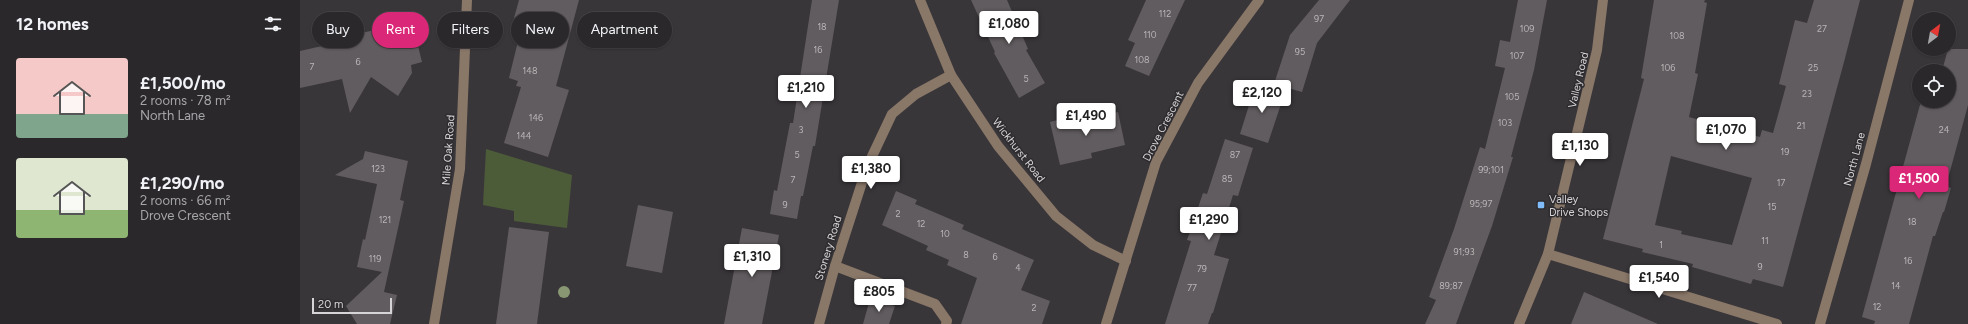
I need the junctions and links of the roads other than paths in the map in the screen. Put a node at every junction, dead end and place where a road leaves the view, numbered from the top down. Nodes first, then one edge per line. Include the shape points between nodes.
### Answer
1 (467, 0) edge
2 (920, 0) edge
3 (1259, 0) edge
4 (1602, 0) edge
5 (1909, 0) edge
6 (951, 75) junction
7 (1548, 254) junction
8 (1126, 261) junction
9 (834, 266) junction
10 (434, 324) edge
11 (819, 324) edge
12 (946, 324) edge
13 (1106, 324) edge
14 (1519, 324) edge
15 (1777, 324) edge
16 (1820, 324) edge

1 - 10 street, Mile Oak Road via 460,169
2 - 6 street, Wickhurst Road
3 - 8 street, Drove Crescent via 1198,83 1156,162
4 - 7 street, Valley Road via 1597,50
5 - 16 street, North Lane
6 - 8 street, Wickhurst Road via 998,146 1056,216 1093,245
6 - 9 street, Stonery Road via 916,94 892,114 867,167
7 - 14 street, Valley Road
7 - 15 street
8 - 13 street, Drove Crescent
9 - 11 street, Stonery Road
9 - 12 street via 936,304 947,321

